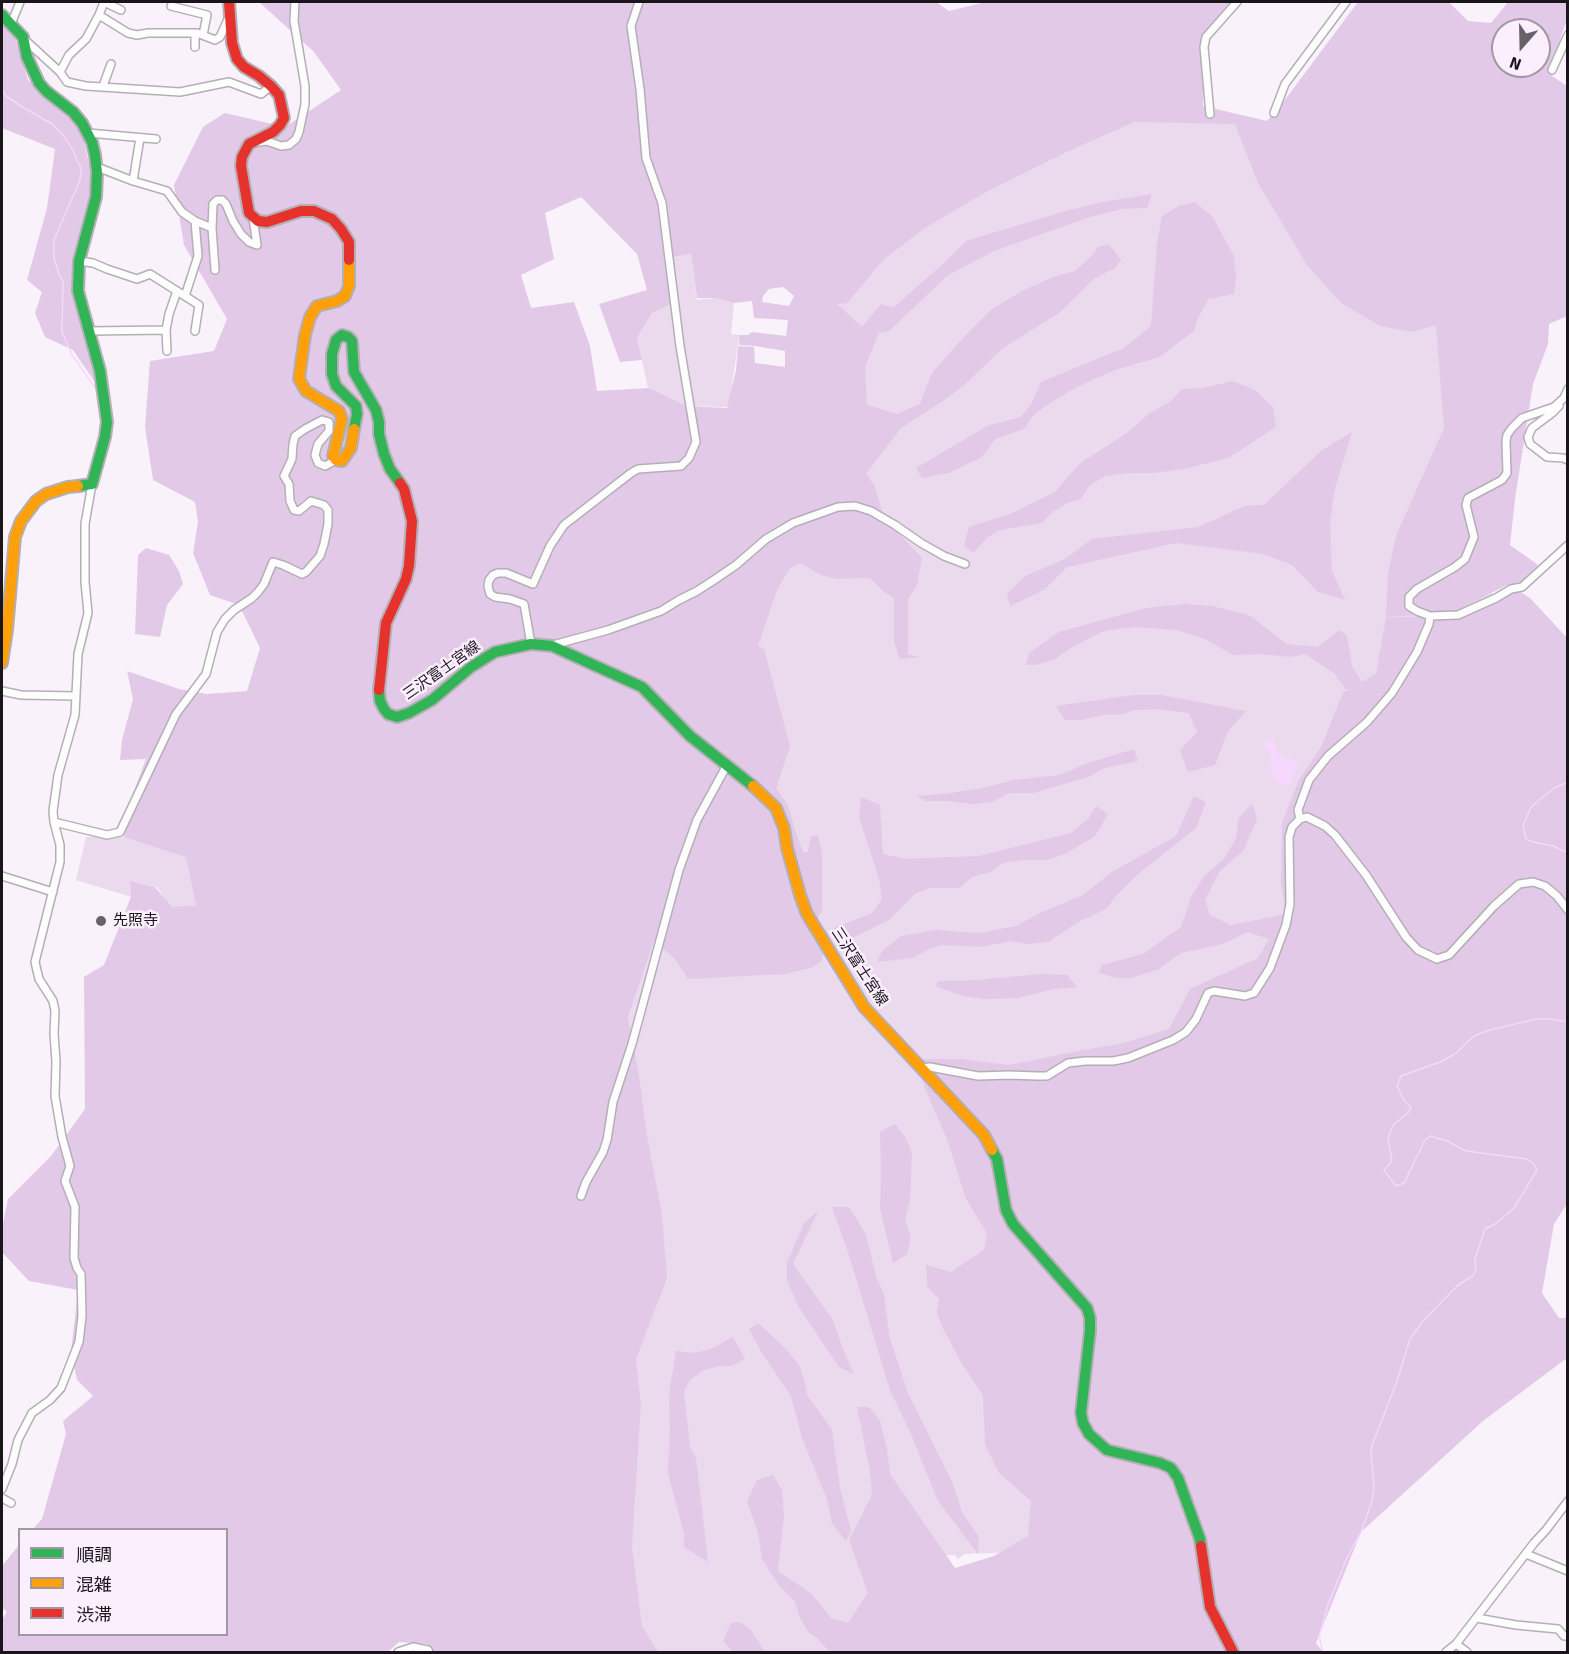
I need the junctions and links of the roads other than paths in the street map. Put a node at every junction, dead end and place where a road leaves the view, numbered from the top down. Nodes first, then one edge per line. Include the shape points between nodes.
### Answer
1 (20, 2) edge
2 (104, 2) edge
3 (229, 2) edge
4 (295, 2) edge
5 (639, 2) edge
6 (1237, 2) edge
7 (1346, 2) edge
8 (171, 6) dead end
9 (121, 10) dead end
10 (2, 15) edge
11 (99, 15) junction
12 (230, 15) junction
13 (11, 24) junction
14 (195, 33) junction
15 (203, 35) junction
16 (1568, 35) edge
17 (22, 37) junction
18 (195, 47) dead end
19 (111, 64) dead end
20 (1552, 70) dead end
21 (60, 72) junction
22 (271, 86) junction
23 (103, 87) junction
24 (1274, 113) dead end
25 (1210, 114) dead end
26 (88, 133) junction
27 (141, 138) junction
28 (156, 139) dead end
29 (254, 141) junction
30 (97, 167) junction
31 (133, 181) junction
32 (253, 218) junction
33 (195, 221) junction
34 (212, 228) junction
35 (79, 261) junction
36 (215, 270) dead end
37 (177, 291) junction
38 (185, 296) junction
39 (166, 330) junction
40 (90, 331) junction
41 (195, 331) dead end
42 (166, 351) dead end
43 (1568, 389) edge
44 (1564, 398) junction
45 (336, 460) junction
46 (1568, 460) edge
47 (92, 484) junction
48 (1568, 545) edge
49 (965, 564) dead end
50 (1430, 616) junction
51 (531, 644) junction
52 (552, 646) junction
53 (2, 663) edge
54 (2, 691) edge
55 (75, 696) junction
56 (727, 765) junction
57 (1300, 819) junction
58 (54, 822) junction
59 (2, 876) edge
60 (53, 892) junction
61 (1568, 910) edge
62 (921, 1068) junction
63 (581, 1196) dead end
64 (2, 1489) edge
65 (2, 1498) edge
66 (1568, 1501) edge
67 (11, 1503) dead end
68 (1526, 1554) junction
69 (1568, 1571) edge
70 (1477, 1618) junction
71 (1568, 1636) edge
72 (1456, 1644) junction
73 (398, 1653) edge
74 (429, 1653) edge
75 (1233, 1653) edge
76 (1446, 1653) edge
77 (1467, 1653) edge

1 - 13 street
2 - 9 street
2 - 11 street
3 - 12 main road
4 - 29 street via 294,21 305,86 299,132 289,145
5 - 51 street via 631,26 646,158 662,203 696,442 681,466 638,469 564,525 533,584 506,573 493,575 488,586 490,594 524,604
6 - 25 street via 1206,37
7 - 24 street via 1285,84
8 - 15 street via 207,15
10 - 13 main road
11 - 14 street via 137,36
11 - 21 street
12 - 15 street via 220,37 215,40
12 - 22 main road via 232,44 239,63
13 - 17 main road
14 - 15 street
14 - 18 street
16 - 20 street
17 - 21 street
17 - 26 main road via 39,83 73,112
19 - 23 street
21 - 23 street via 67,82
22 - 23 street via 261,94 229,82 180,92
22 - 29 main road via 279,95 284,118 273,132
26 - 27 street
26 - 30 main road
27 - 28 street
27 - 31 street
29 - 32 main road via 244,150 241,166
30 - 31 street
30 - 35 main road via 96,198
31 - 33 street via 167,191 182,212
32 - 34 street via 257,245 241,234 222,200 213,204
32 - 45 main road via 267,222 314,211 332,219 349,242 349,286 345,296 317,306 310,317 299,379 306,391 339,411 341,429 333,451
33 - 34 street
33 - 38 street via 198,256
34 - 36 street
35 - 37 street via 137,279 150,274
35 - 40 main road via 78,291
37 - 38 street
37 - 39 street
38 - 41 street via 199,305
39 - 40 street
39 - 42 street
40 - 47 main road via 107,422
43 - 44 street
44 - 46 street via 1532,428 1528,437 1530,444 1547,457
44 - 50 street via 1554,407 1516,423 1507,435 1507,473 1502,480 1468,498 1466,505 1474,537 1465,559 1409,597 1408,606
45 - 51 main road, 三沢富士宮線 via 342,461 351,448 357,414 356,406 336,386 332,374 334,345 342,335 352,341 354,372 376,410 384,454 404,489 412,521 406,579 386,623 383,642 380,701 388,714 397,717 432,700 495,652
45 - 58 street via 325,466 318,463 315,455 329,430 329,422 322,420 295,436 292,459 284,476 294,510 299,511 311,501 328,510 320,556 302,574 273,562 258,592 225,619 217,632 206,674 176,714 120,832 107,835
47 - 53 main road via 46,494 21,521 15,537
47 - 55 street via 85,524 88,613 78,654
48 - 50 street via 1522,587 1458,615
49 - 52 street via 944,556 871,511 838,507 793,523 714,580 661,611
50 - 57 street via 1417,652 1392,693 1309,780 1298,810
51 - 52 main road, 三沢富士宮線
52 - 56 main road, 三沢富士宮線 via 642,687 690,736
54 - 55 street
55 - 58 street via 75,716 58,775
56 - 62 main road, 三沢富士宮線 via 776,808 807,914 864,1007
56 - 63 street via 697,820 680,870 612,1102 607,1140
57 - 61 street via 1316,820 1335,835 1406,937 1418,950 1437,959 1449,955 1520,884 1533,882 1545,886
57 - 62 street via 1288,837 1290,904 1286,925 1270,968 1254,993 1208,993 1186,1032 1113,1062 1068,1064 1047,1076 978,1076 930,1066
58 - 60 street via 60,862
59 - 60 street
60 - 64 street via 35,962 55,1011 55,1096 70,1167 65,1181 75,1207 74,1258 81,1274 82,1316 79,1342 62,1388 32,1413 18,1440
62 - 75 main road, 三沢富士宮線 via 984,1135 997,1159 1012,1224 1087,1308 1090,1331 1081,1413 1089,1434 1107,1450 1160,1463 1171,1468 1178,1478 1200,1539 1210,1607
65 - 67 street
66 - 68 street
68 - 69 street
68 - 70 street
70 - 71 street via 1557,1629
70 - 72 street
72 - 76 street
72 - 77 street
73 - 74 street via 413,1647

